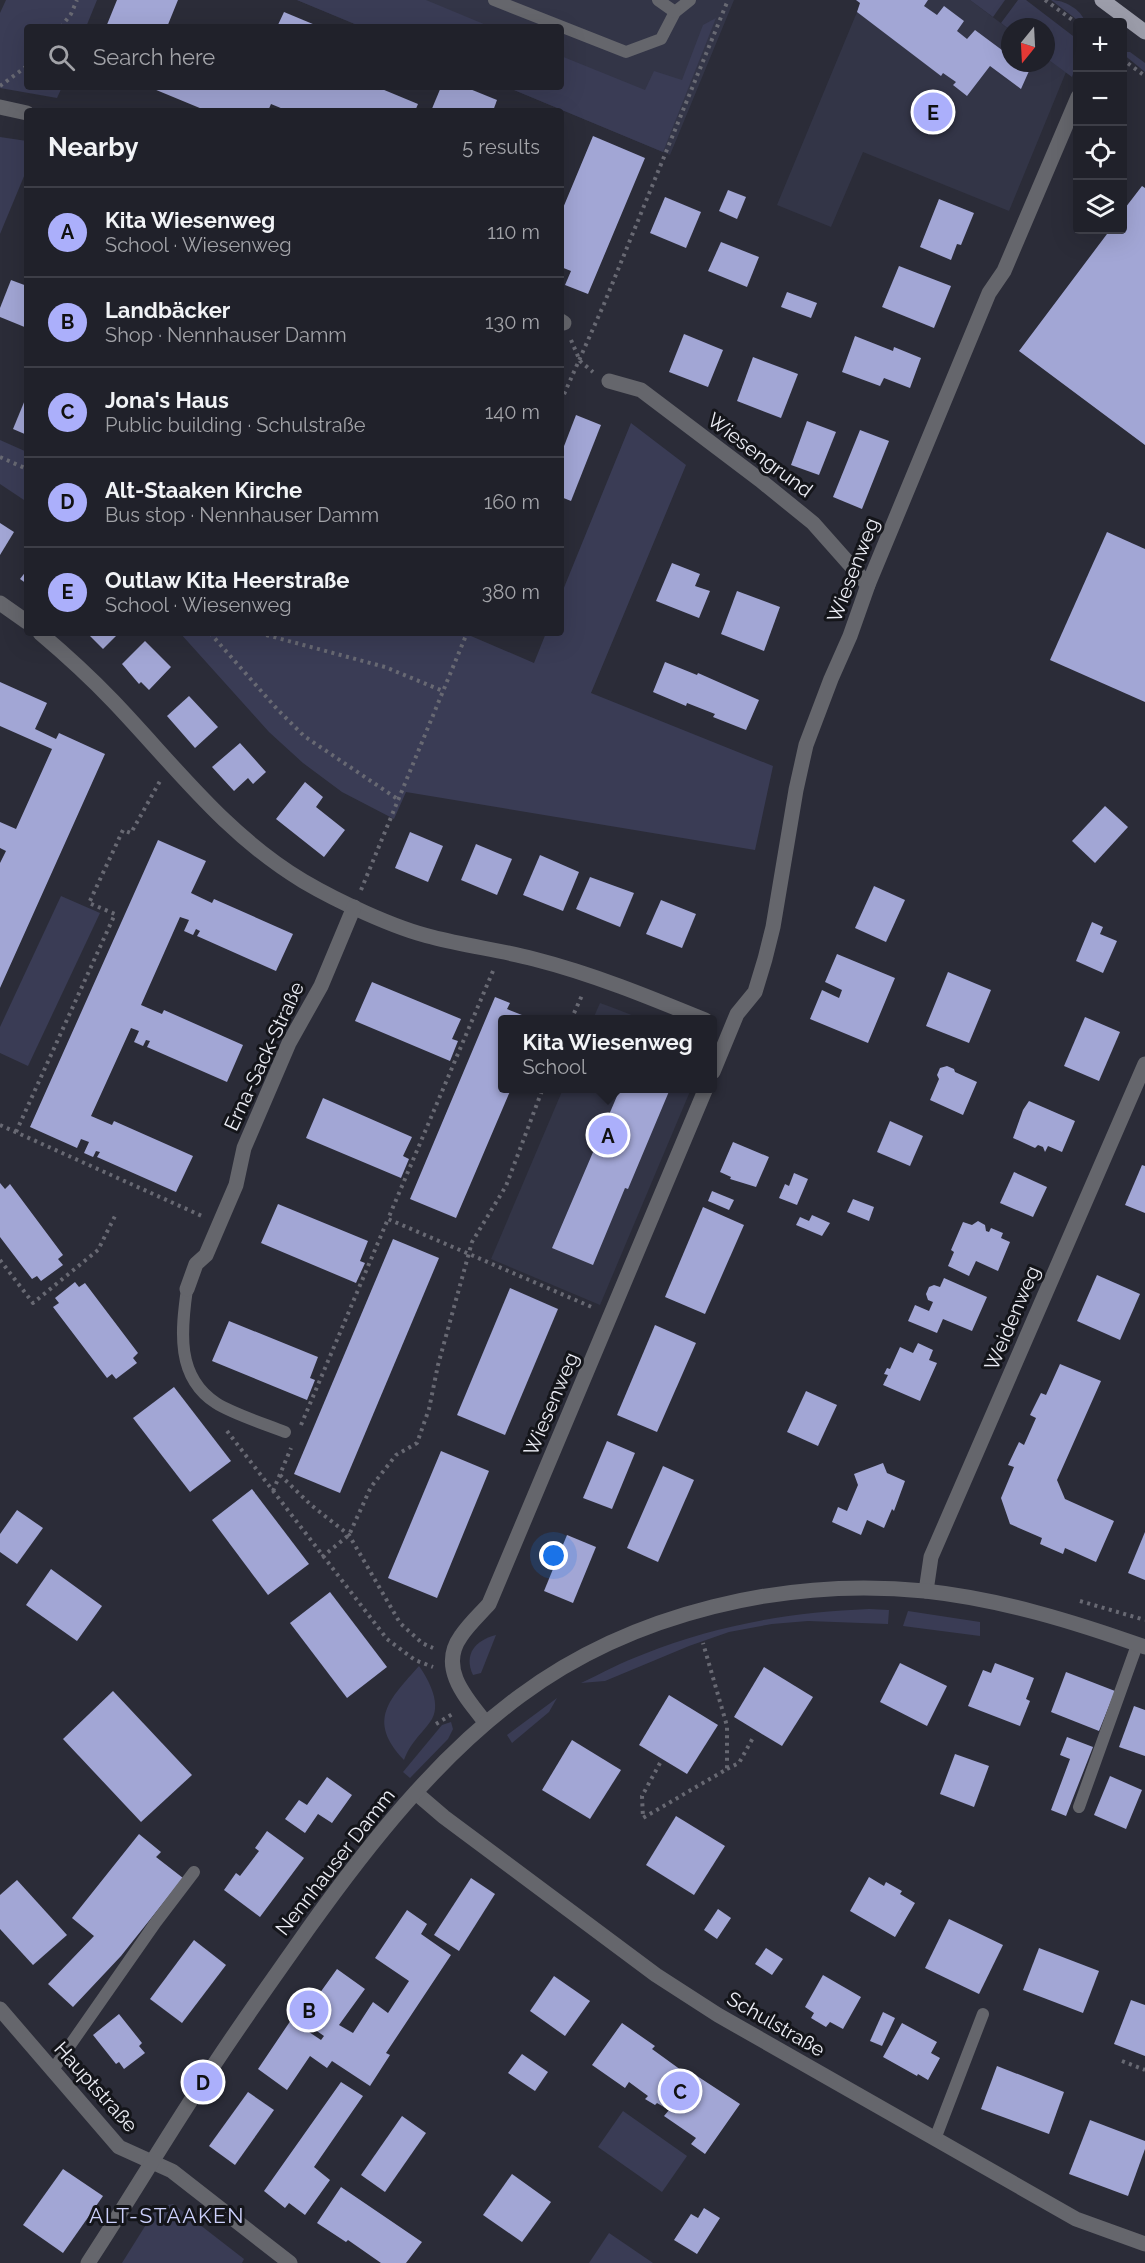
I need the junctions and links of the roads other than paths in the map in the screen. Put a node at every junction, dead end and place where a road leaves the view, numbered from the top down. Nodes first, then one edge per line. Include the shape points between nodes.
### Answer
1 (494, 0) edge
2 (658, 0) edge
3 (690, 0) edge
4 (1102, 0) edge
5 (675, 12) junction
6 (1118, 18) edge
7 (1127, 23) edge
8 (555, 24) edge
9 (564, 28) edge
10 (1145, 32) edge
11 (0, 107) edge
12 (1073, 107) edge
13 (24, 112) edge
14 (609, 381) dead end
15 (868, 585) junction
16 (0, 603) edge
17 (24, 620) edge
18 (43, 636) edge
19 (354, 907) junction
20 (692, 1015) edge
21 (717, 1025) edge
22 (730, 1030) junction
23 (717, 1062) edge
24 (1145, 1064) edge
25 (704, 1093) edge
26 (187, 1289) joint
27 (285, 1432) dead end
28 (926, 1591) junction
29 (1141, 1646) edge
30 (486, 1723) junction
31 (416, 1793) junction
32 (1079, 1808) dead end
33 (194, 1872) dead end
34 (0, 2009) edge
35 (983, 2014) dead end
36 (52, 2071) junction
37 (934, 2139) junction
38 (153, 2161) junction
39 (1145, 2244) edge
40 (88, 2263) edge
41 (290, 2263) edge

1 - 8 lane
2 - 5 lane
3 - 5 lane
4 - 6 main road
5 - 9 lane via 661,39 626,52
7 - 10 main road
11 - 13 street
12 - 15 street, Wiesenweg via 1004,271 989,293
14 - 15 street, Wiesengrund via 641,390 769,487 813,523
15 - 22 street, Wiesenweg via 806,745 773,927 759,981
16 - 17 street
18 - 19 street via 98,686 217,815 252,846 304,882
19 - 20 street via 423,935 590,975
19 - 26 street, Erna-Sack-Straße via 321,986 289,1043 244,1149 236,1185 220,1224 206,1255 196,1264
21 - 22 street
22 - 23 street, Wiesenweg
24 - 28 street, Weidenweg via 931,1557
25 - 30 street, Wiesenweg via 489,1604 456,1645 453,1675
26 - 27 lane via 181,1325 185,1363 198,1388 217,1404
28 - 29 street, Nennhauser Damm via 1019,1609
28 - 30 street, Nennhauser Damm via 844,1587 801,1590 690,1614 584,1657 522,1694
29 - 32 lane
30 - 31 street, Nennhauser Damm
31 - 37 street, Schulstraße via 656,1975
31 - 38 street, Nennhauser Damm via 352,1868 292,1951
33 - 36 lane
34 - 36 street, Hauptstraße
35 - 37 lane
36 - 38 street, Hauptstraße via 119,2147
37 - 39 street, Schulstraße via 1076,2219
38 - 40 street, Nennhauser Damm
38 - 41 street, Hauptstraße via 172,2171

